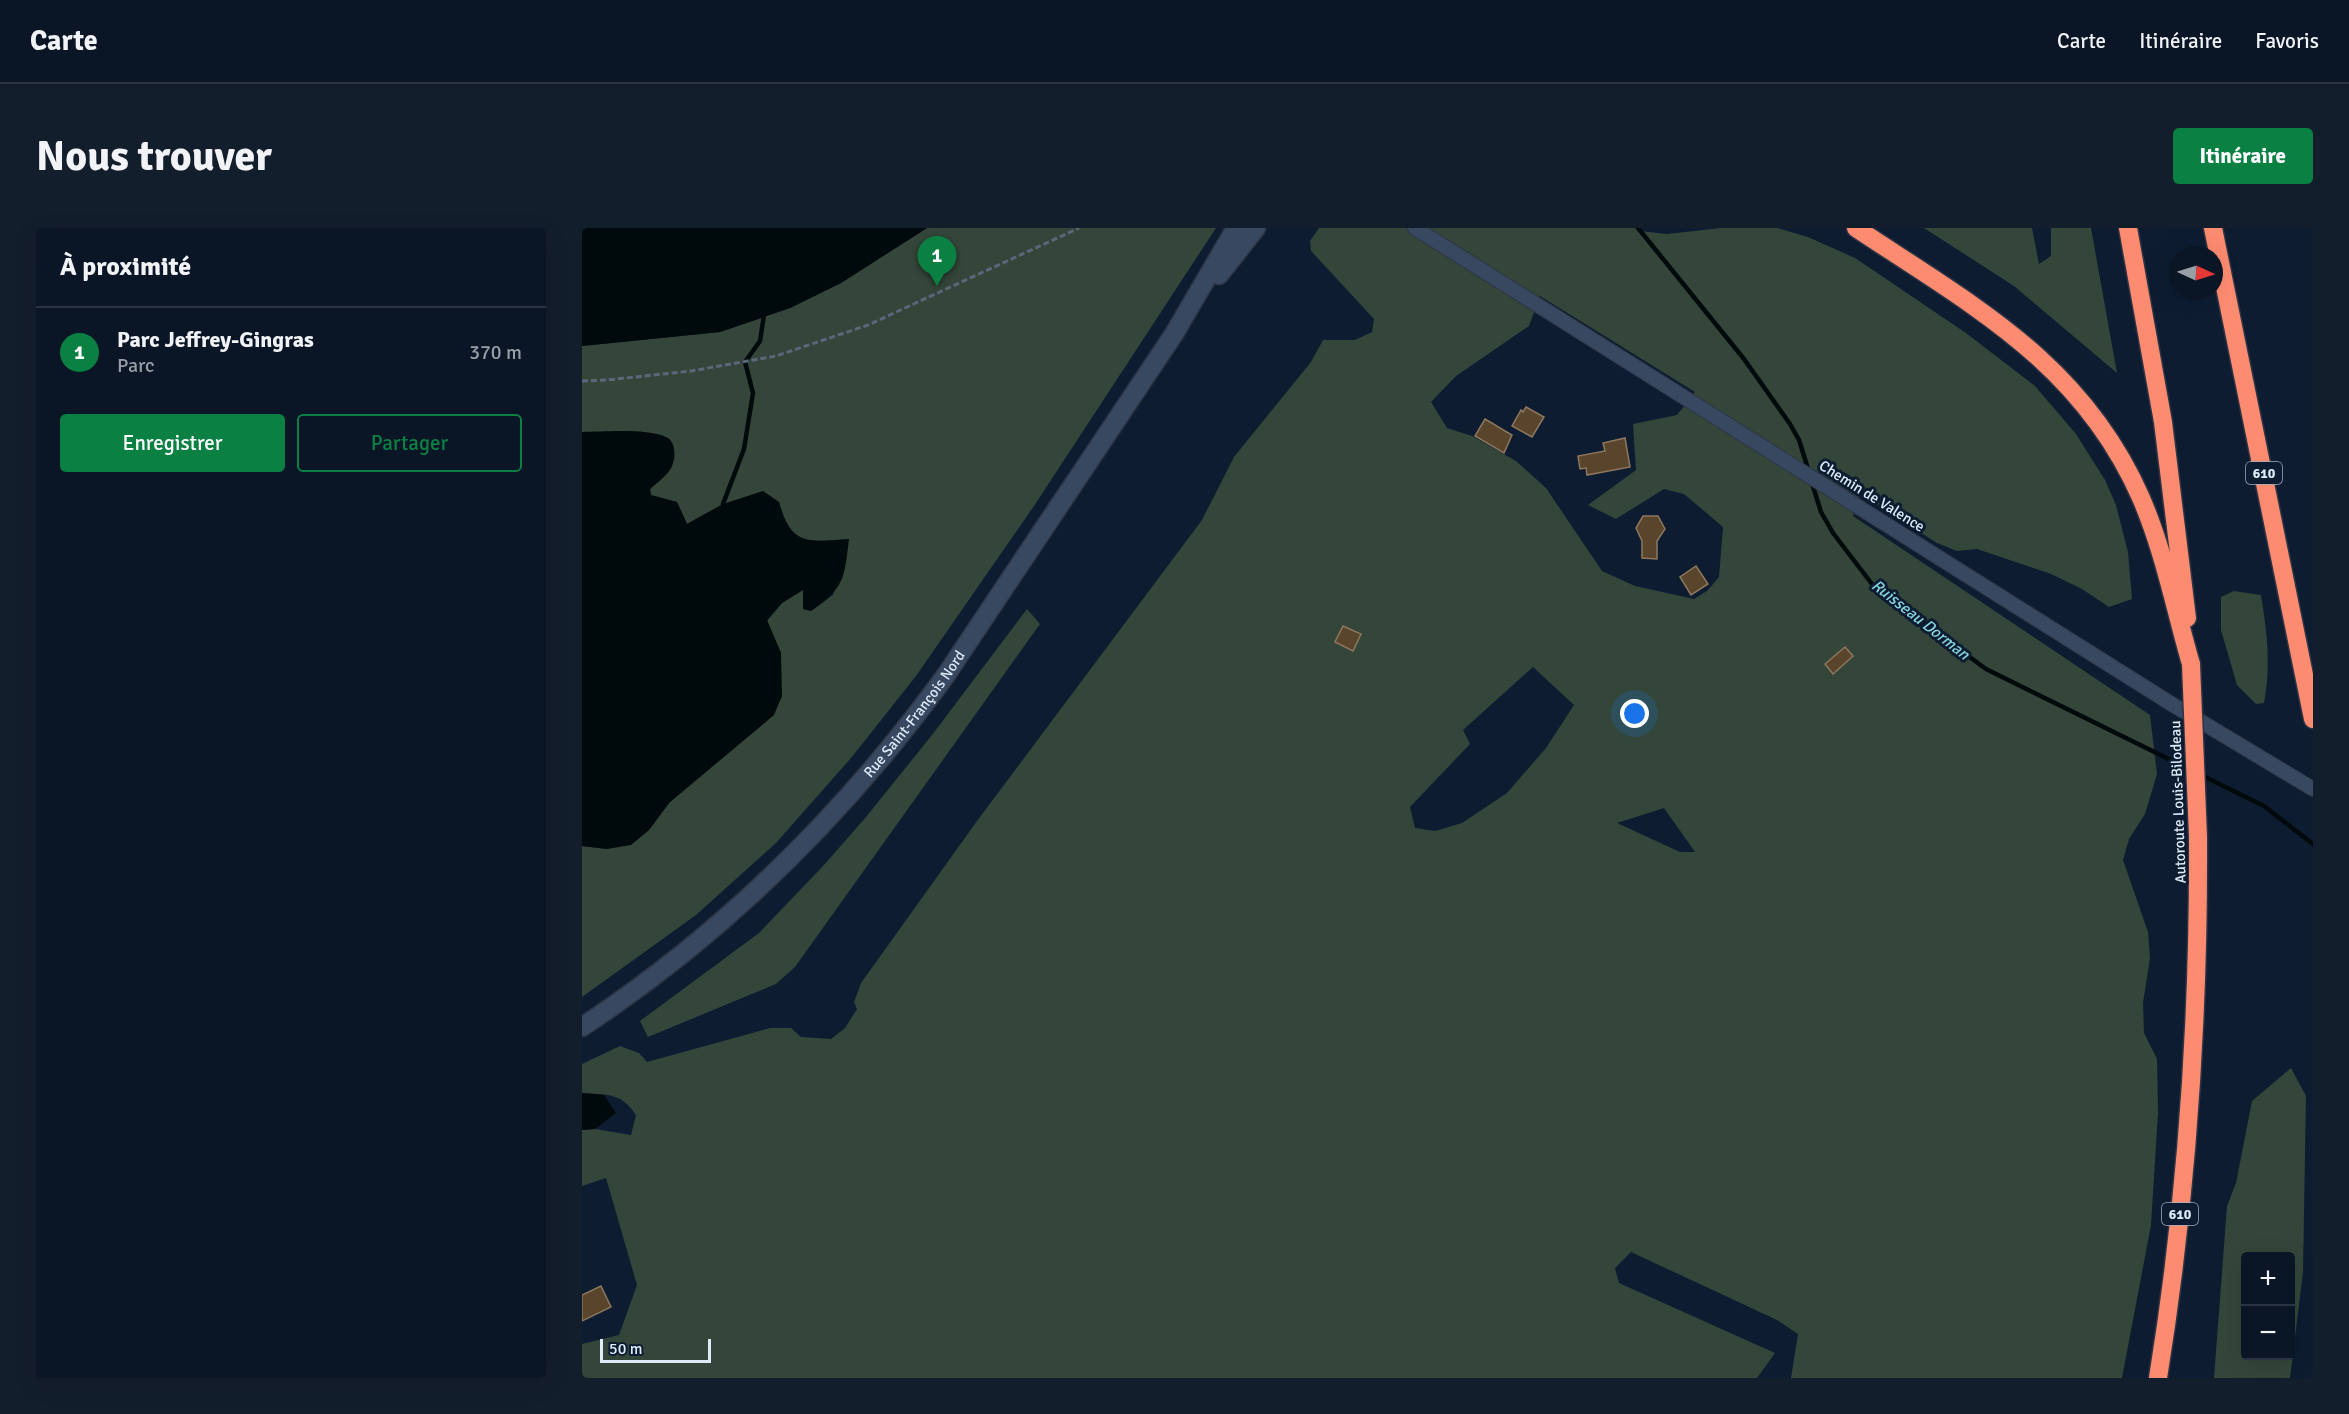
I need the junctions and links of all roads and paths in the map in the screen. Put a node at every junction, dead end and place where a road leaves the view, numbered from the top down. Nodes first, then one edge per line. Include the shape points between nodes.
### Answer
1 (1079, 228) edge
2 (1236, 228) edge
3 (1256, 228) edge
4 (1415, 228) edge
5 (1856, 228) edge
6 (2128, 228) edge
7 (2213, 228) edge
8 (1173, 334) junction
9 (582, 381) edge
10 (2191, 664) junction
11 (2313, 719) edge
12 (2313, 789) edge
13 (582, 1027) edge
14 (2158, 1378) edge

1 - 9 path via 867,325 776,356 691,371
2 - 8 street, Rue Saint-François Nord
3 - 8 street, Rue Saint-François Nord
4 - 12 street, Chemin de Valence
5 - 10 highway via 2010,333 2056,373 2093,414 2124,462 2147,513
6 - 10 highway, Autoroute Louis-Bilodeau / 610 via 2170,467
7 - 11 highway, 610
8 - 13 street, Rue Saint-François Nord via 946,675 868,777 728,917
10 - 14 highway, Autoroute Louis-Bilodeau / 610, bridge via 2198,837 2197,985 2178,1232

